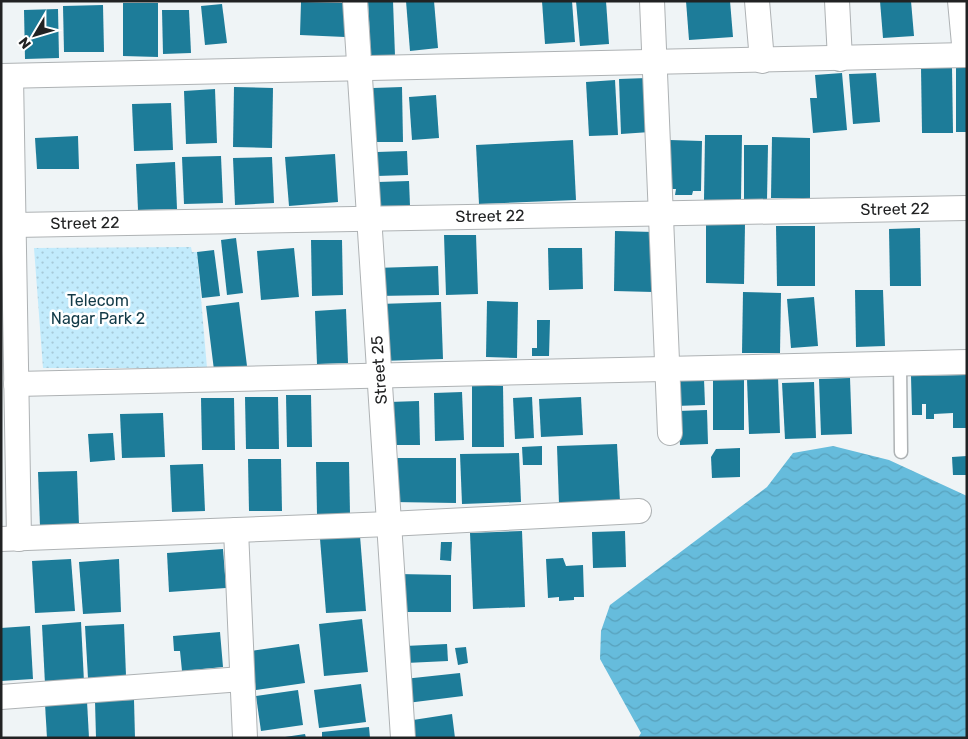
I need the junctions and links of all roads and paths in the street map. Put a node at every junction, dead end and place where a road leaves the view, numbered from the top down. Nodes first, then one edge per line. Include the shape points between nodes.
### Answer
1 (355, 1) edge
2 (652, 1) edge
3 (757, 1) edge
4 (837, 1) edge
5 (960, 1) edge
6 (966, 55) edge
7 (840, 59) junction
8 (762, 61) junction
9 (654, 63) junction
10 (360, 70) junction
11 (6, 76) edge
12 (967, 208) edge
13 (661, 213) junction
14 (369, 218) junction
15 (14, 225) junction
16 (967, 362) edge
17 (900, 364) junction
18 (668, 369) junction
19 (380, 375) junction
20 (16, 384) junction
21 (670, 433) dead end
22 (901, 452) dead end
23 (639, 511) dead end
24 (389, 524) junction
25 (236, 530) junction
26 (10, 539) edge
27 (242, 679) junction
28 (1, 697) edge
29 (245, 738) edge
30 (403, 738) edge

1 - 10 street, Street 25
2 - 9 street
3 - 8 street
4 - 7 street
5 - 6 street
6 - 7 street
7 - 8 street
8 - 9 street
9 - 10 street
9 - 13 street
10 - 11 street
10 - 14 street, Street 25
11 - 15 street
12 - 13 street, Street 22
13 - 14 street, Street 22
13 - 18 street
14 - 15 street, Street 22
14 - 19 street, Street 25
15 - 20 street
16 - 17 street
17 - 18 street
17 - 22 lane
18 - 19 street
18 - 21 street
19 - 20 street
19 - 24 street, Street 25
20 - 26 street
23 - 24 street
24 - 25 street
24 - 30 street, Street 25
25 - 26 street
25 - 27 street
27 - 28 street
27 - 29 street

